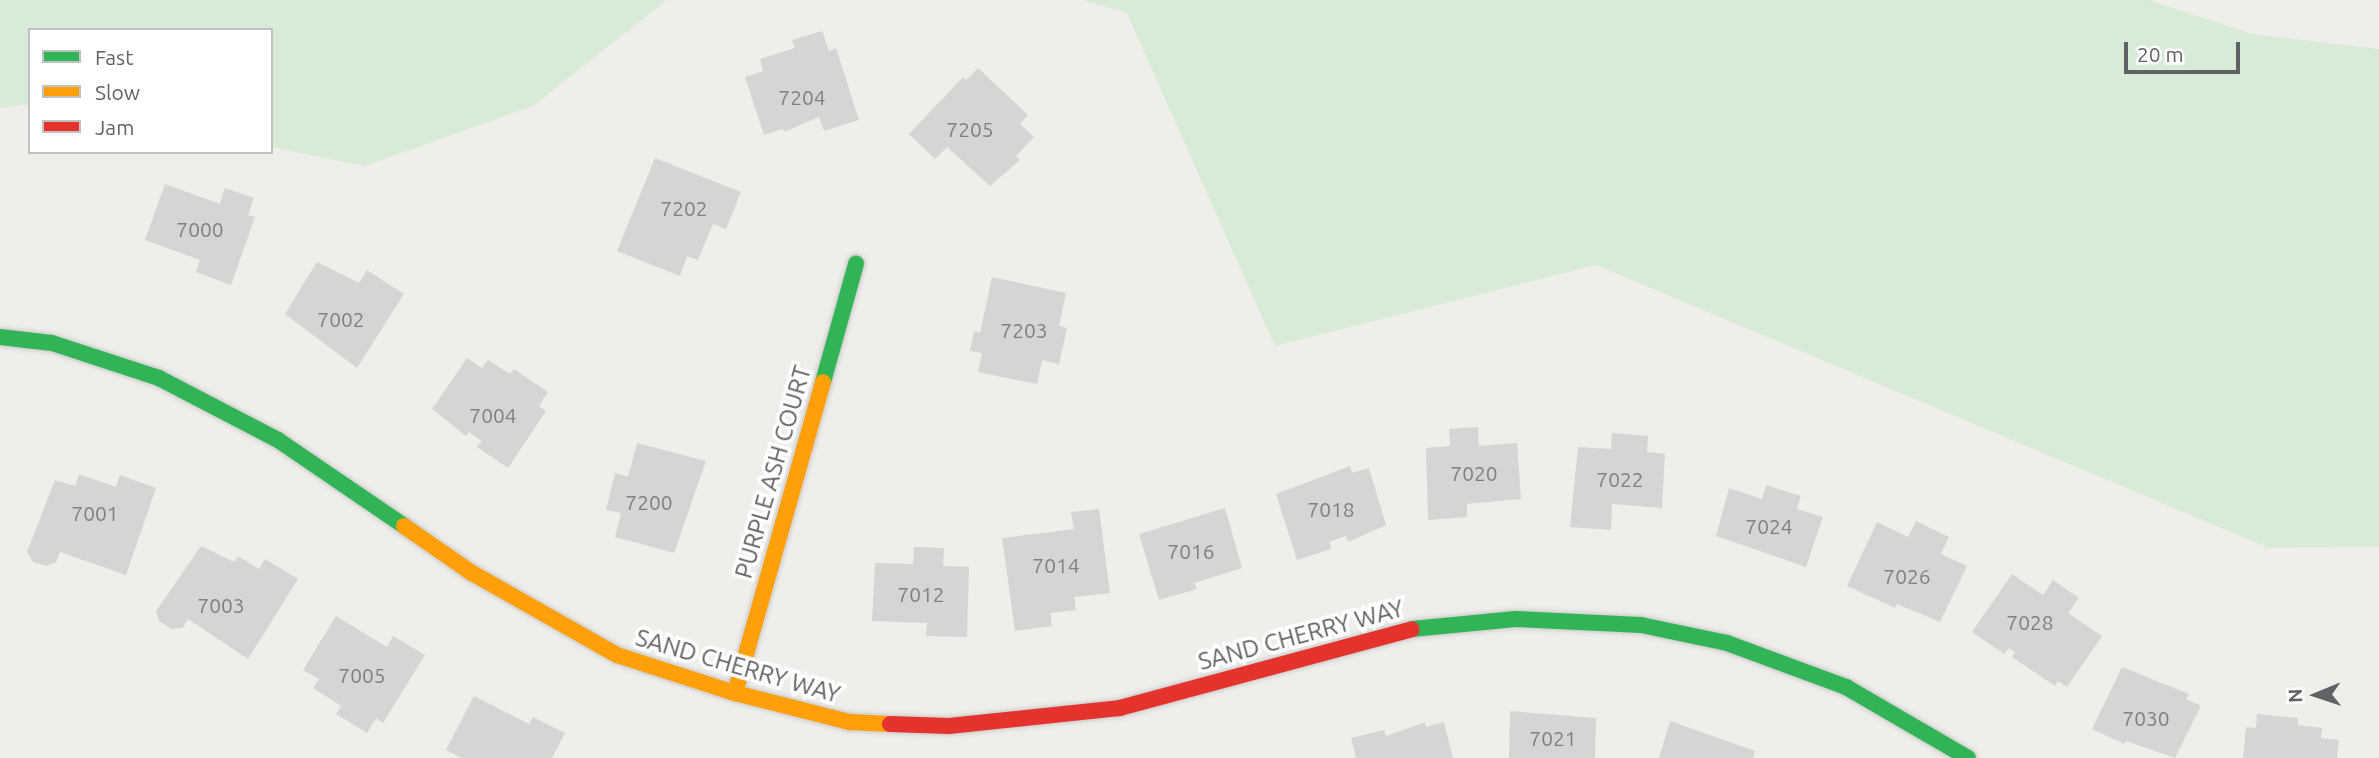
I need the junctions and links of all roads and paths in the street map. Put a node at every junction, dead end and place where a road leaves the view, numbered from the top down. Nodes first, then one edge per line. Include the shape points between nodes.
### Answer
1 (856, 264) dead end
2 (0, 337) edge
3 (735, 693) junction
4 (1968, 758) edge

1 - 3 street, PURPLE ASH COURT
2 - 3 street, SAND CHERRY WAY via 52,343 159,378 278,440 472,573 617,655
3 - 4 street, SAND CHERRY WAY via 849,722 949,726 1120,708 1418,627 1516,620 1641,625 1727,643 1846,687

